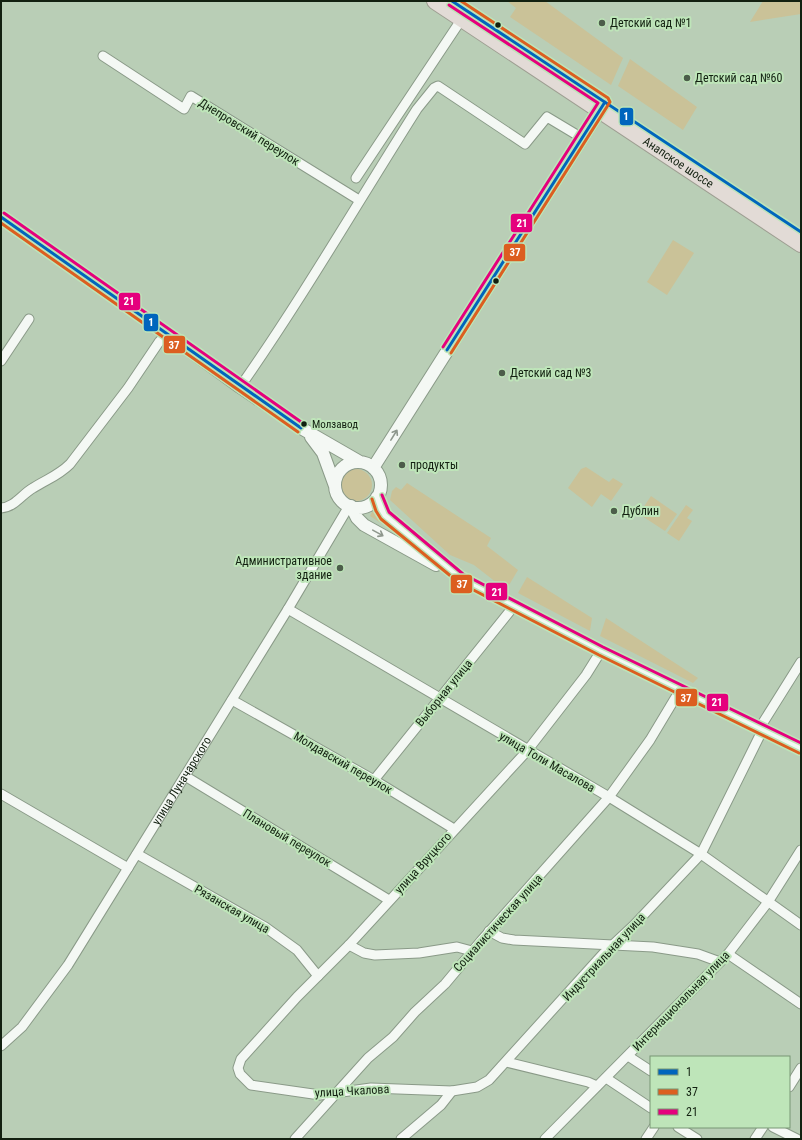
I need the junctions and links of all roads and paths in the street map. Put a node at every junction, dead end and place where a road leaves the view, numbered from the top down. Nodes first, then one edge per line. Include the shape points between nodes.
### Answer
1 (435, 1) edge
2 (452, 1) edge
3 (464, 15) junction
4 (103, 56) dead end
5 (603, 106) junction
6 (582, 138) junction
7 (356, 178) dead end
8 (359, 200) junction
9 (1, 217) edge
10 (801, 232) edge
11 (801, 244) edge
12 (29, 319) dead end
13 (167, 334) junction
14 (1, 361) edge
15 (240, 387) junction
16 (301, 428) junction
17 (360, 462) junction
18 (373, 468) junction
19 (335, 486) junction
20 (377, 496) junction
21 (350, 506) junction
22 (1, 508) edge
23 (460, 578) junction
24 (514, 606) junction
25 (288, 609) junction
26 (601, 651) junction
27 (801, 662) edge
28 (680, 690) junction
29 (440, 699) junction
30 (232, 700) junction
31 (760, 730) junction
32 (801, 749) edge
33 (527, 751) junction
34 (185, 776) junction
35 (374, 780) junction
36 (1, 794) edge
37 (609, 797) junction
38 (454, 829) junction
39 (801, 850) edge
40 (137, 854) junction
41 (701, 854) junction
42 (128, 868) junction
43 (389, 900) junction
44 (768, 902) junction
45 (801, 925) edge
46 (489, 931) junction
47 (349, 945) junction
48 (613, 945) junction
49 (472, 951) junction
50 (728, 954) junction
51 (720, 962) junction
52 (318, 976) junction
53 (801, 1004) edge
54 (1, 1046) edge
55 (628, 1056) junction
56 (506, 1062) junction
57 (238, 1068) joint
58 (801, 1068) edge
59 (650, 1070) edge
60 (606, 1078) junction
61 (790, 1085) edge
62 (597, 1086) junction
63 (452, 1091) junction
64 (338, 1094) junction
65 (650, 1107) edge
66 (653, 1128) edge
67 (680, 1128) edge
68 (762, 1128) edge
69 (775, 1128) edge
70 (298, 1138) edge
71 (401, 1139) edge
72 (545, 1139) edge
73 (646, 1139) edge
74 (698, 1139) edge
75 (755, 1139) edge
76 (797, 1139) edge

1 - 3 highway, Анапское шоссе
2 - 3 highway, Анапское шоссе
3 - 5 highway, Анапское шоссе
3 - 7 street
4 - 8 street, Днепровский переулок via 184,109 191,96
5 - 6 street
5 - 10 highway, Анапское шоссе
5 - 11 highway, Анапское шоссе
6 - 8 street via 547,117 525,144 438,86 417,109
18 -> 6 street
8 - 15 street via 280,330
9 - 13 street
12 - 14 street
13 - 15 street
13 - 22 street via 70,464 59,474 28,491 14,504
15 - 16 street
16 - 17 street
16 - 19 street via 323,453
17 - 18 street
17 - 19 street via 342,469
18 - 20 street via 380,484
19 - 21 street via 340,499
20 - 21 street via 366,506
20 - 23 street via 385,515
21 -> 23 street via 364,525
21 - 25 street, улица Луначарского
23 - 24 street
24 - 26 street
24 - 29 street, Выборная улица
25 - 29 street, улица Толи Масалова
25 - 30 street, улица Луначарского
26 - 28 street
26 - 33 street, улица Вруцкого via 586,675
27 - 31 street, Индустриальная улица
28 - 31 street
28 - 37 street, Социалистическая улица via 650,740
29 - 33 street, улица Толи Масалова
29 - 35 street, Выборная улица
30 - 34 street, улица Луначарского
30 - 35 street, Молдавский переулок
31 - 32 street
31 - 41 street, Индустриальная улица
33 - 37 street, улица Толи Масалова
33 - 38 street, улица Вруцкого
34 - 40 street, улица Луначарского
34 - 43 street, Плановый переулок
35 - 38 street, Молдавский переулок
36 - 42 street
37 - 41 street, улица Толи Масалова
37 - 46 street, Социалистическая улица
38 - 43 street, улица Вруцкого
39 - 44 street, Интернациональная улица
40 - 42 street, улица Луначарского
40 - 52 street, Рязанская улица via 265,927 297,950
41 - 44 street, улица Толи Масалова
41 - 48 street, Индустриальная улица
42 - 54 street, улица Луначарского via 68,965 22,1027
43 - 47 street, улица Вруцкого
44 - 45 street, улица Толи Масалова
44 - 50 street, Интернациональная улица
46 - 48 street via 502,938 514,940
46 - 49 street, Социалистическая улица
47 - 49 street via 364,953 375,955 419,953 457,947
47 - 52 street, улица Вруцкого
48 - 51 street via 653,947 698,954
48 - 56 street, Индустриальная улица
49 - 64 street, Социалистическая улица via 445,984 393,1037 368,1058
50 - 51 street, Интернациональная улица
50 - 53 street
51 - 55 street, Интернациональная улица
52 - 57 street, улица Вруцкого via 241,1059
55 - 59 street
55 - 60 street, Интернациональная улица
56 - 62 street
56 - 63 street, Индустриальная улица via 489,1080 477,1087
57 - 64 street, улица Чкалова via 240,1074 251,1085 320,1095
58 - 61 street
60 - 62 street, Интернациональная улица
60 - 65 street
62 - 72 street, Интернациональная улица
63 - 64 street, улица Чкалова via 371,1088
63 - 71 street via 441,1105
64 - 70 street, Социалистическая улица
66 - 73 street
67 - 74 street
68 - 75 street
69 - 76 street

